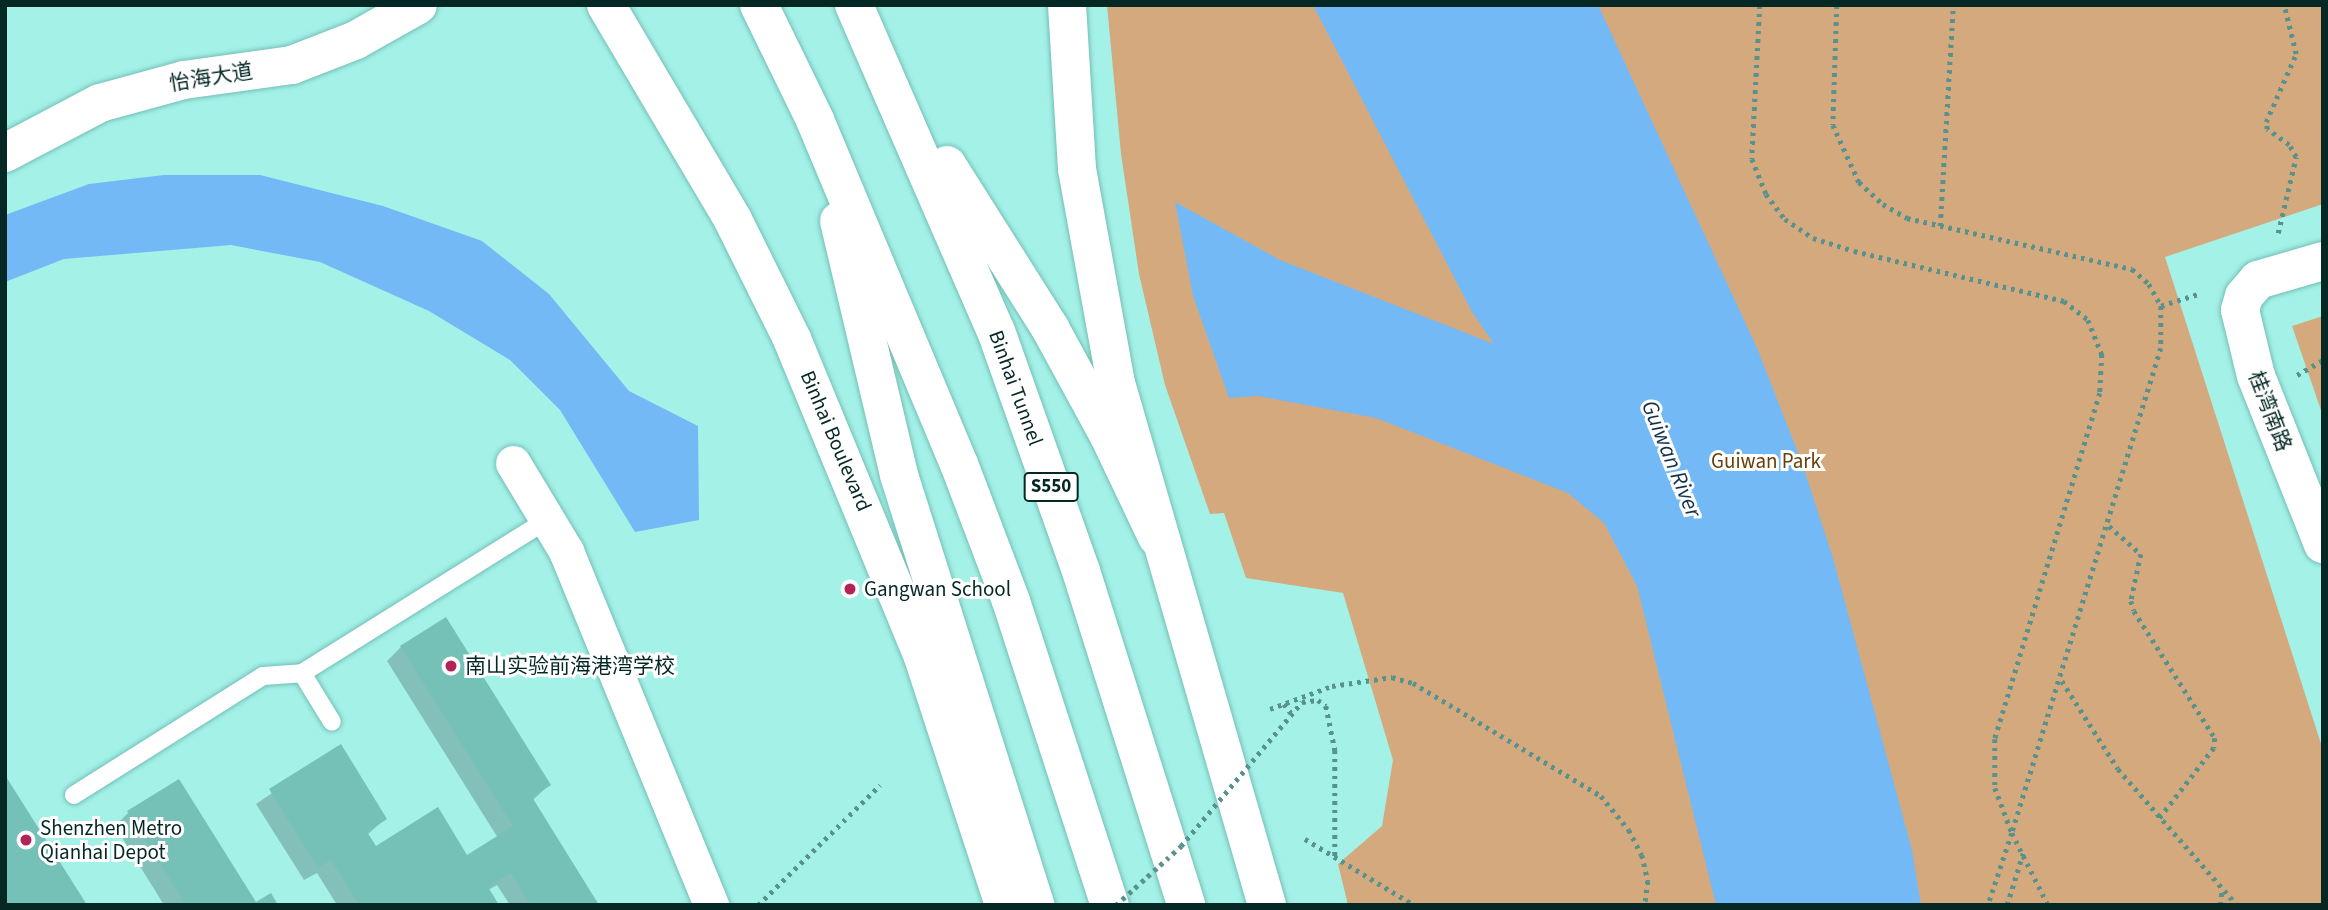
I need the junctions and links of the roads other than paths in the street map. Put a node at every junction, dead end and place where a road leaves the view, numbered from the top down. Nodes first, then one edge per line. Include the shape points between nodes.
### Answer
1 (418, 5) edge
2 (606, 5) edge
3 (624, 5) edge
4 (759, 5) edge
5 (855, 5) edge
6 (1056, 5) edge
7 (1067, 5) edge
8 (1067, 48) junction
9 (645, 69) junction
10 (890, 79) junction
11 (815, 120) junction
12 (5, 153) edge
13 (2323, 261) edge
14 (513, 463) dead end
15 (547, 520) junction
16 (1157, 537) junction
17 (2323, 544) edge
18 (302, 673) junction
19 (332, 722) dead end
20 (74, 795) dead end
21 (711, 905) edge
22 (1004, 905) edge
23 (1035, 905) edge
24 (1110, 905) edge
25 (1186, 905) edge
26 (1267, 905) edge

1 - 12 main road, 怡海大道 via 356,40 292,65 184,80 100,103
2 - 9 main road, Binhai Boulevard
3 - 9 main road
4 - 11 main road
5 - 10 main road, S550
6 - 8 main road
7 - 8 main road
8 - 16 main road via 1077,169 1116,383
9 - 22 main road, Binhai Boulevard via 739,232 792,339 923,657
10 - 16 main road via 1050,328
10 - 25 main road, Binhai Tunnel / S550 via 996,331 1081,571
11 - 23 main road via 899,475
11 - 24 main road via 904,326 1006,589
13 - 17 main road, 桂湾南路 via 2258,280 2244,296 2244,338
14 - 15 street
15 - 18 lane
15 - 21 street via 566,551
16 - 26 main road via 1193,641
18 - 19 lane
18 - 20 lane via 263,676

